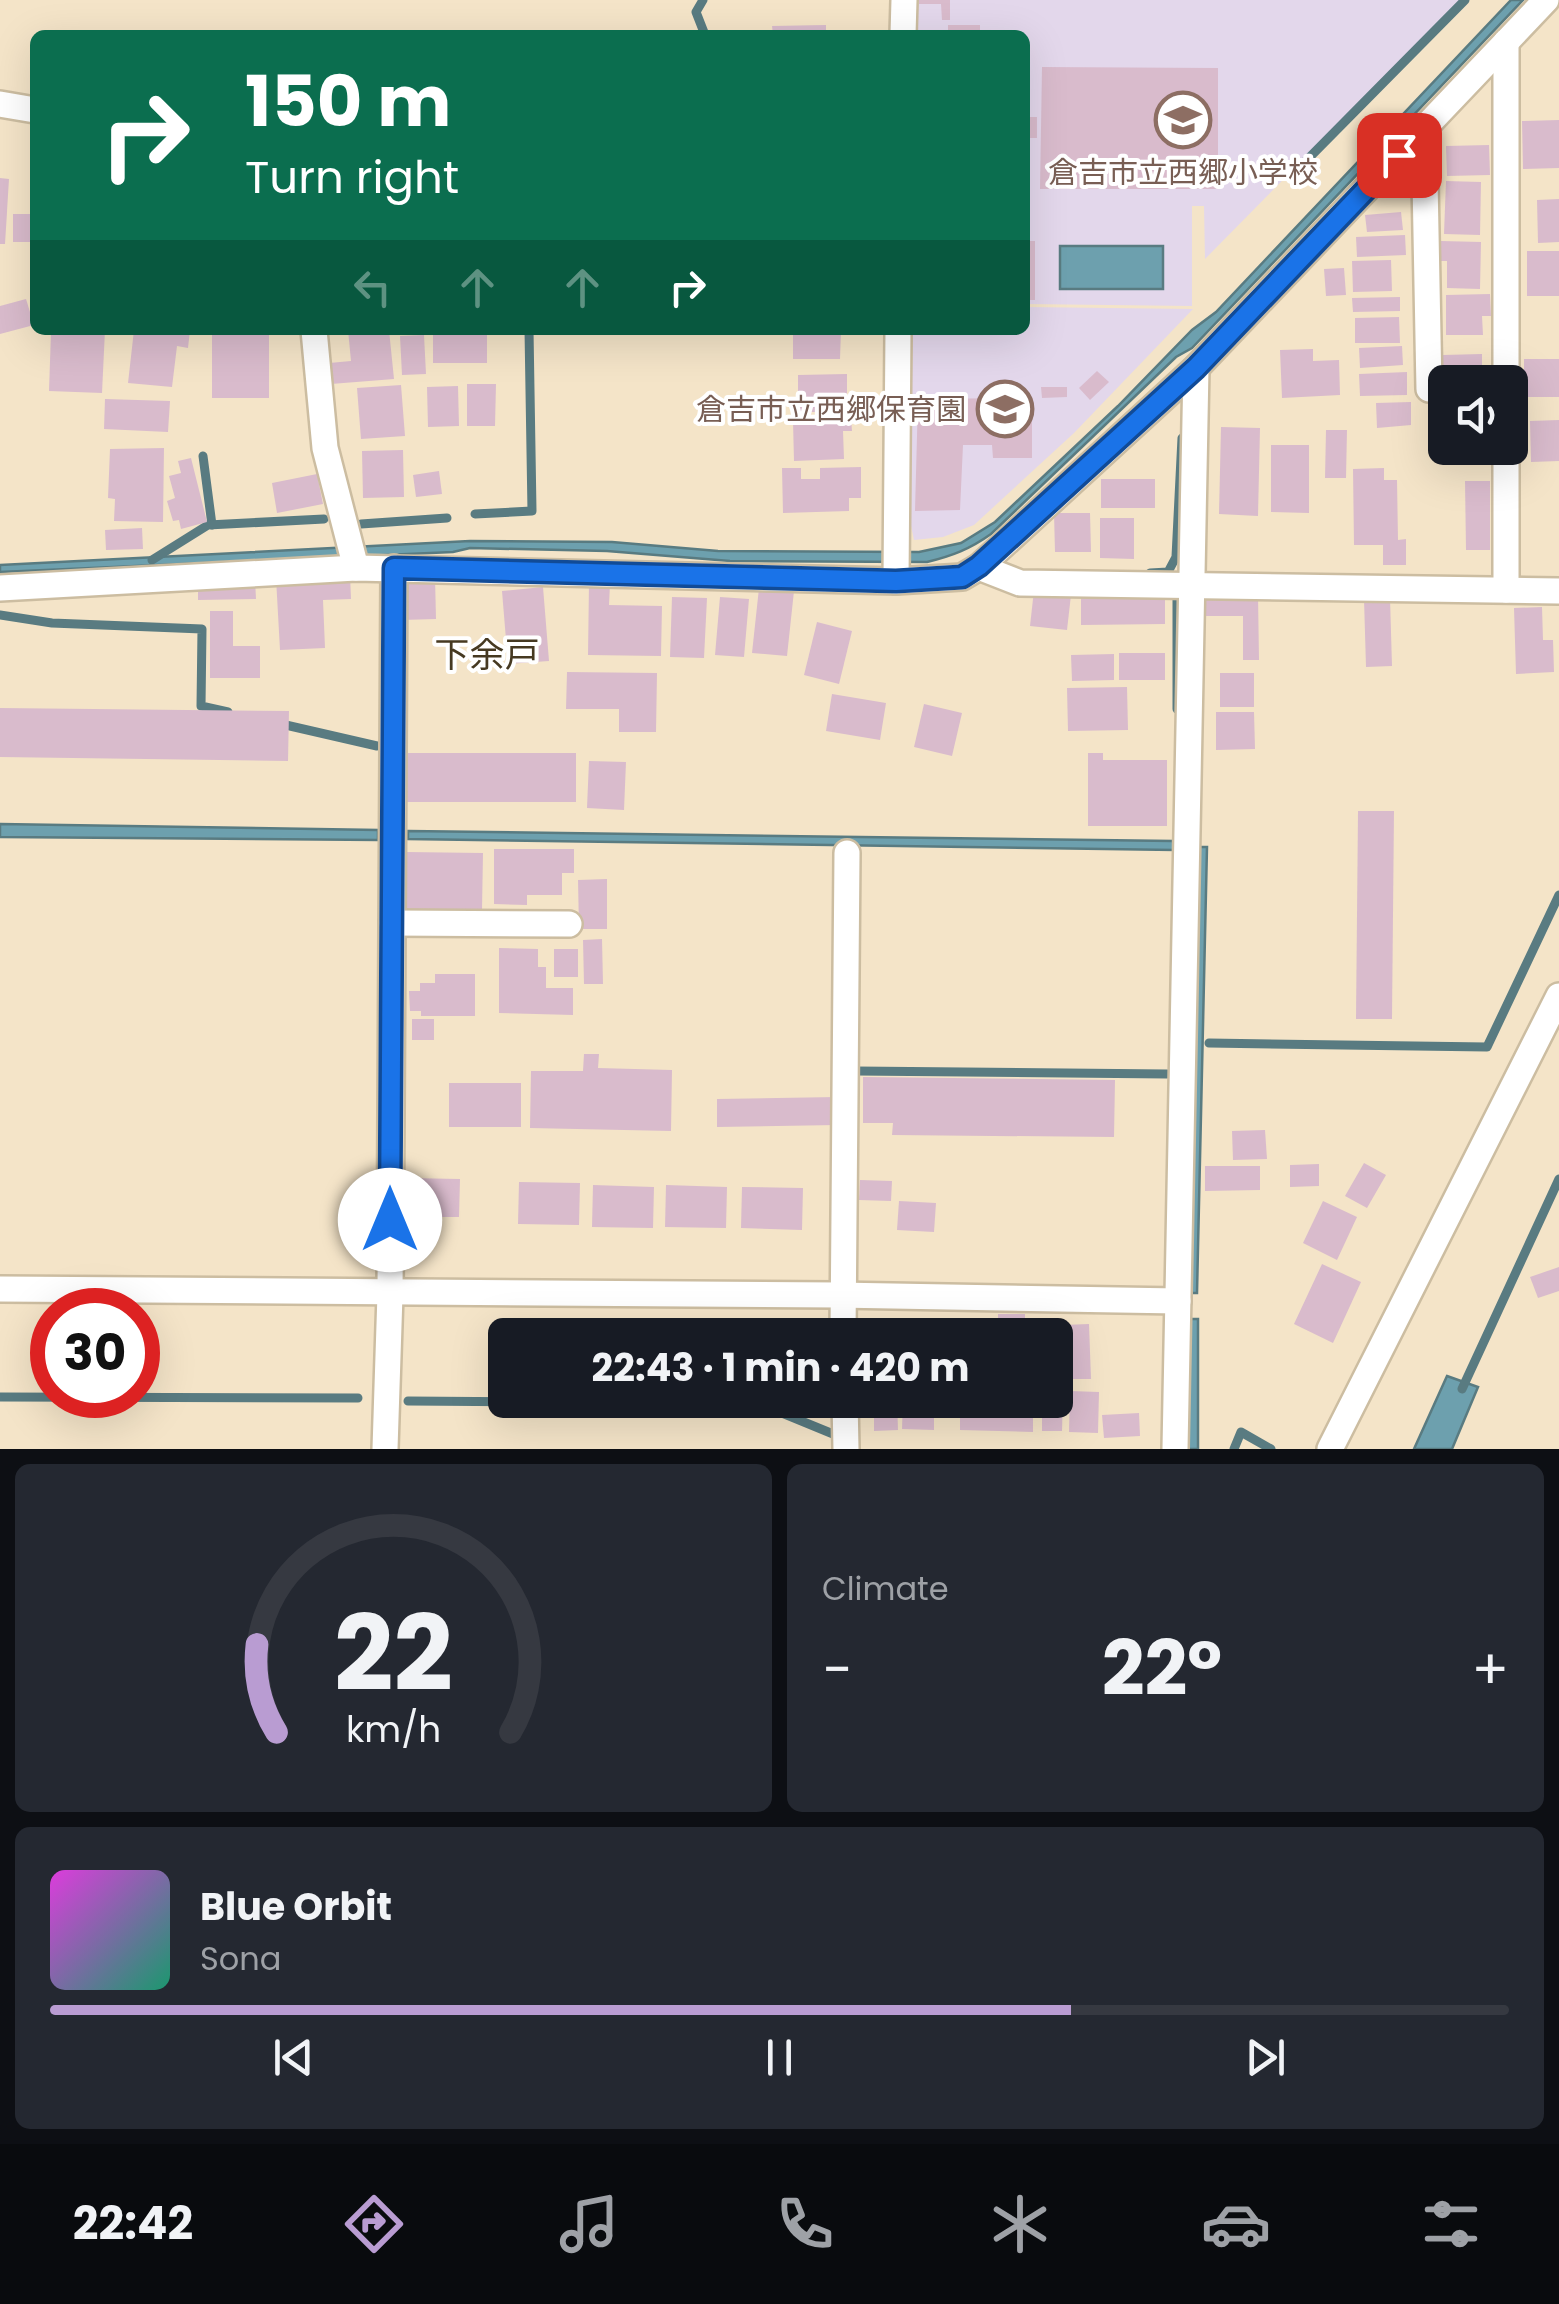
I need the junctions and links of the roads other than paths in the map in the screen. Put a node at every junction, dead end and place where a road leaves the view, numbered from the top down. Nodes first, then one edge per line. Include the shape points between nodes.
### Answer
1 (904, 0) edge
2 (1546, 0) edge
3 (903, 30) edge
4 (1506, 42) junction
5 (0, 104) edge
6 (30, 109) edge
7 (1424, 128) junction
8 (314, 335) edge
9 (898, 335) edge
10 (1429, 365) edge
11 (1506, 365) edge
12 (1196, 368) junction
13 (1506, 465) edge
14 (979, 566) junction
15 (356, 568) junction
16 (394, 568) junction
17 (896, 581) junction
18 (1192, 584) junction
19 (0, 588) edge
20 (1506, 590) junction
21 (1559, 591) edge
22 (846, 853) dead end
23 (392, 923) junction
24 (570, 924) dead end
25 (1559, 996) edge
26 (0, 1289) edge
27 (390, 1294) junction
28 (843, 1296) junction
29 (1178, 1301) junction
30 (844, 1318) edge
31 (845, 1418) edge
32 (385, 1449) edge
33 (846, 1449) edge
34 (1175, 1449) edge
35 (1330, 1449) edge

1 - 3 street
2 - 4 street
4 - 7 street
4 - 11 street
5 - 6 street
7 - 10 street
7 - 12 street
8 - 15 street via 324,448
9 - 17 street
12 - 14 street
12 - 18 street
13 - 20 street
14 - 17 street via 962,577
14 - 18 street via 1020,583
15 - 16 street
15 - 19 street
16 - 17 street
16 - 23 street
18 - 20 street
18 - 29 street
20 - 21 street
22 - 28 street
23 - 24 street
23 - 27 street
25 - 35 street
26 - 27 street
27 - 28 street
27 - 32 street
28 - 29 street
28 - 30 street
29 - 34 street
31 - 33 street

